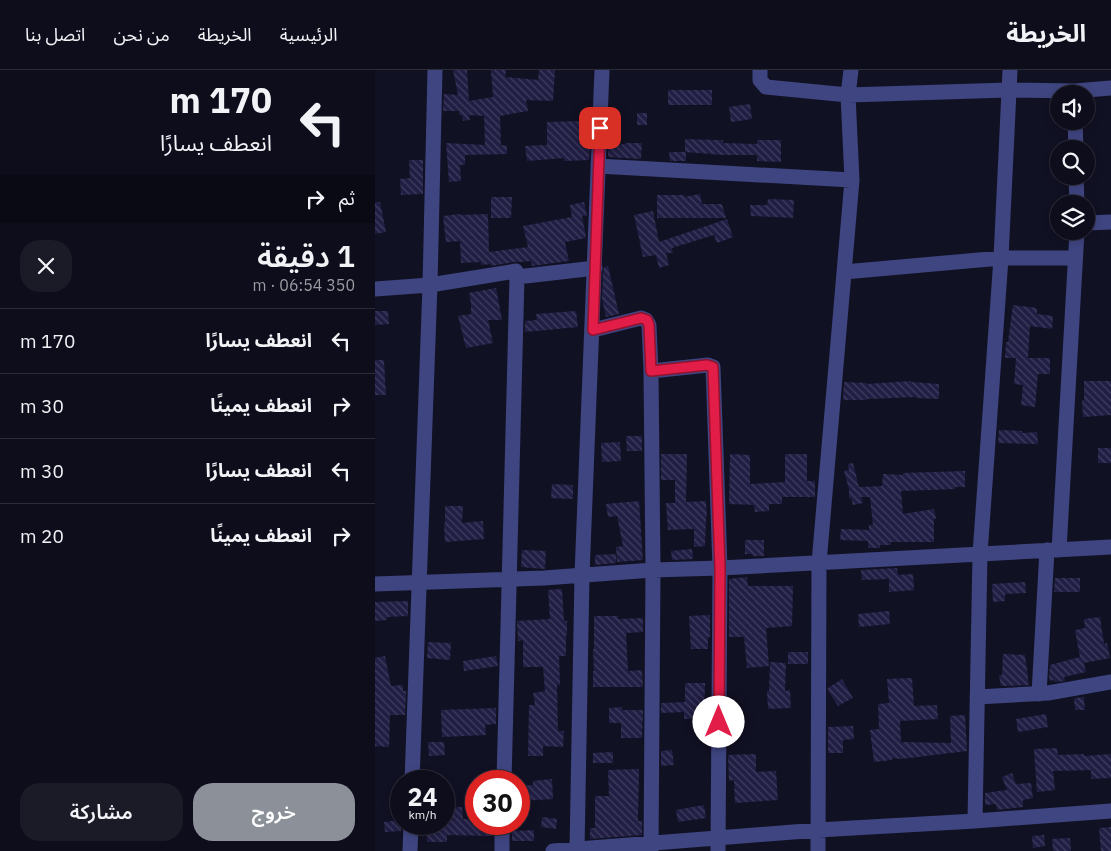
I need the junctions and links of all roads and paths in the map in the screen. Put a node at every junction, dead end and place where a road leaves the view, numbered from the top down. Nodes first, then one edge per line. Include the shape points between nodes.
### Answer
1 (435, 70) edge
2 (602, 70) edge
3 (759, 70) edge
4 (851, 70) edge
5 (1010, 70) edge
6 (1111, 88) edge
7 (1008, 90) junction
8 (1095, 90) edge
9 (1050, 91) edge
10 (848, 95) junction
11 (598, 166) junction
12 (852, 180) junction
13 (1111, 222) edge
14 (1095, 223) edge
15 (1076, 240) edge
16 (1001, 258) junction
17 (1075, 258) junction
18 (595, 268) junction
19 (844, 272) junction
20 (517, 277) junction
21 (430, 285) junction
22 (375, 289) edge
23 (593, 330) junction
24 (651, 371) junction
25 (1111, 547) edge
26 (1053, 550) junction
27 (980, 554) junction
28 (819, 563) junction
29 (720, 568) junction
30 (653, 570) junction
31 (582, 575) junction
32 (509, 579) junction
33 (419, 582) junction
34 (375, 584) edge
35 (1111, 682) edge
36 (1039, 694) junction
37 (977, 697) junction
38 (412, 770) edge
39 (503, 770) edge
40 (1111, 811) edge
41 (975, 821) junction
42 (818, 830) junction
43 (411, 835) edge
44 (502, 835) edge
45 (718, 844) edge
46 (651, 847) edge
47 (577, 850) edge
48 (410, 851) edge
49 (502, 851) edge
50 (553, 851) edge
51 (818, 851) edge

1 - 21 street
2 - 11 street
3 - 10 street via 759,80 766,87
4 - 10 street
5 - 7 street
6 - 8 street
7 - 9 street
7 - 10 street
7 - 16 street
10 - 12 street
11 - 12 street
11 - 18 street
12 - 19 street
13 - 14 street
15 - 17 street
16 - 17 street
16 - 19 street
16 - 27 street
17 - 26 street
18 - 20 street
18 - 23 street
19 - 28 street
20 - 21 street via 516,270
20 - 32 street
21 - 22 street
21 - 33 street
23 - 24 street via 641,318 647,320
23 - 31 street
24 - 29 street via 713,367
24 - 30 street
25 - 26 street
26 - 27 street
26 - 36 street
27 - 28 street
27 - 37 street
28 - 29 street
28 - 42 street
29 - 30 street
29 - 45 street
30 - 31 street
30 - 46 street
31 - 32 street
31 - 47 street
32 - 33 street
32 - 39 street
33 - 34 street
33 - 38 street
35 - 36 street
36 - 37 street
37 - 41 street
40 - 41 street
41 - 42 street
42 - 45 street
42 - 51 street
43 - 48 street
44 - 49 street
45 - 46 street
46 - 47 street
47 - 50 street

